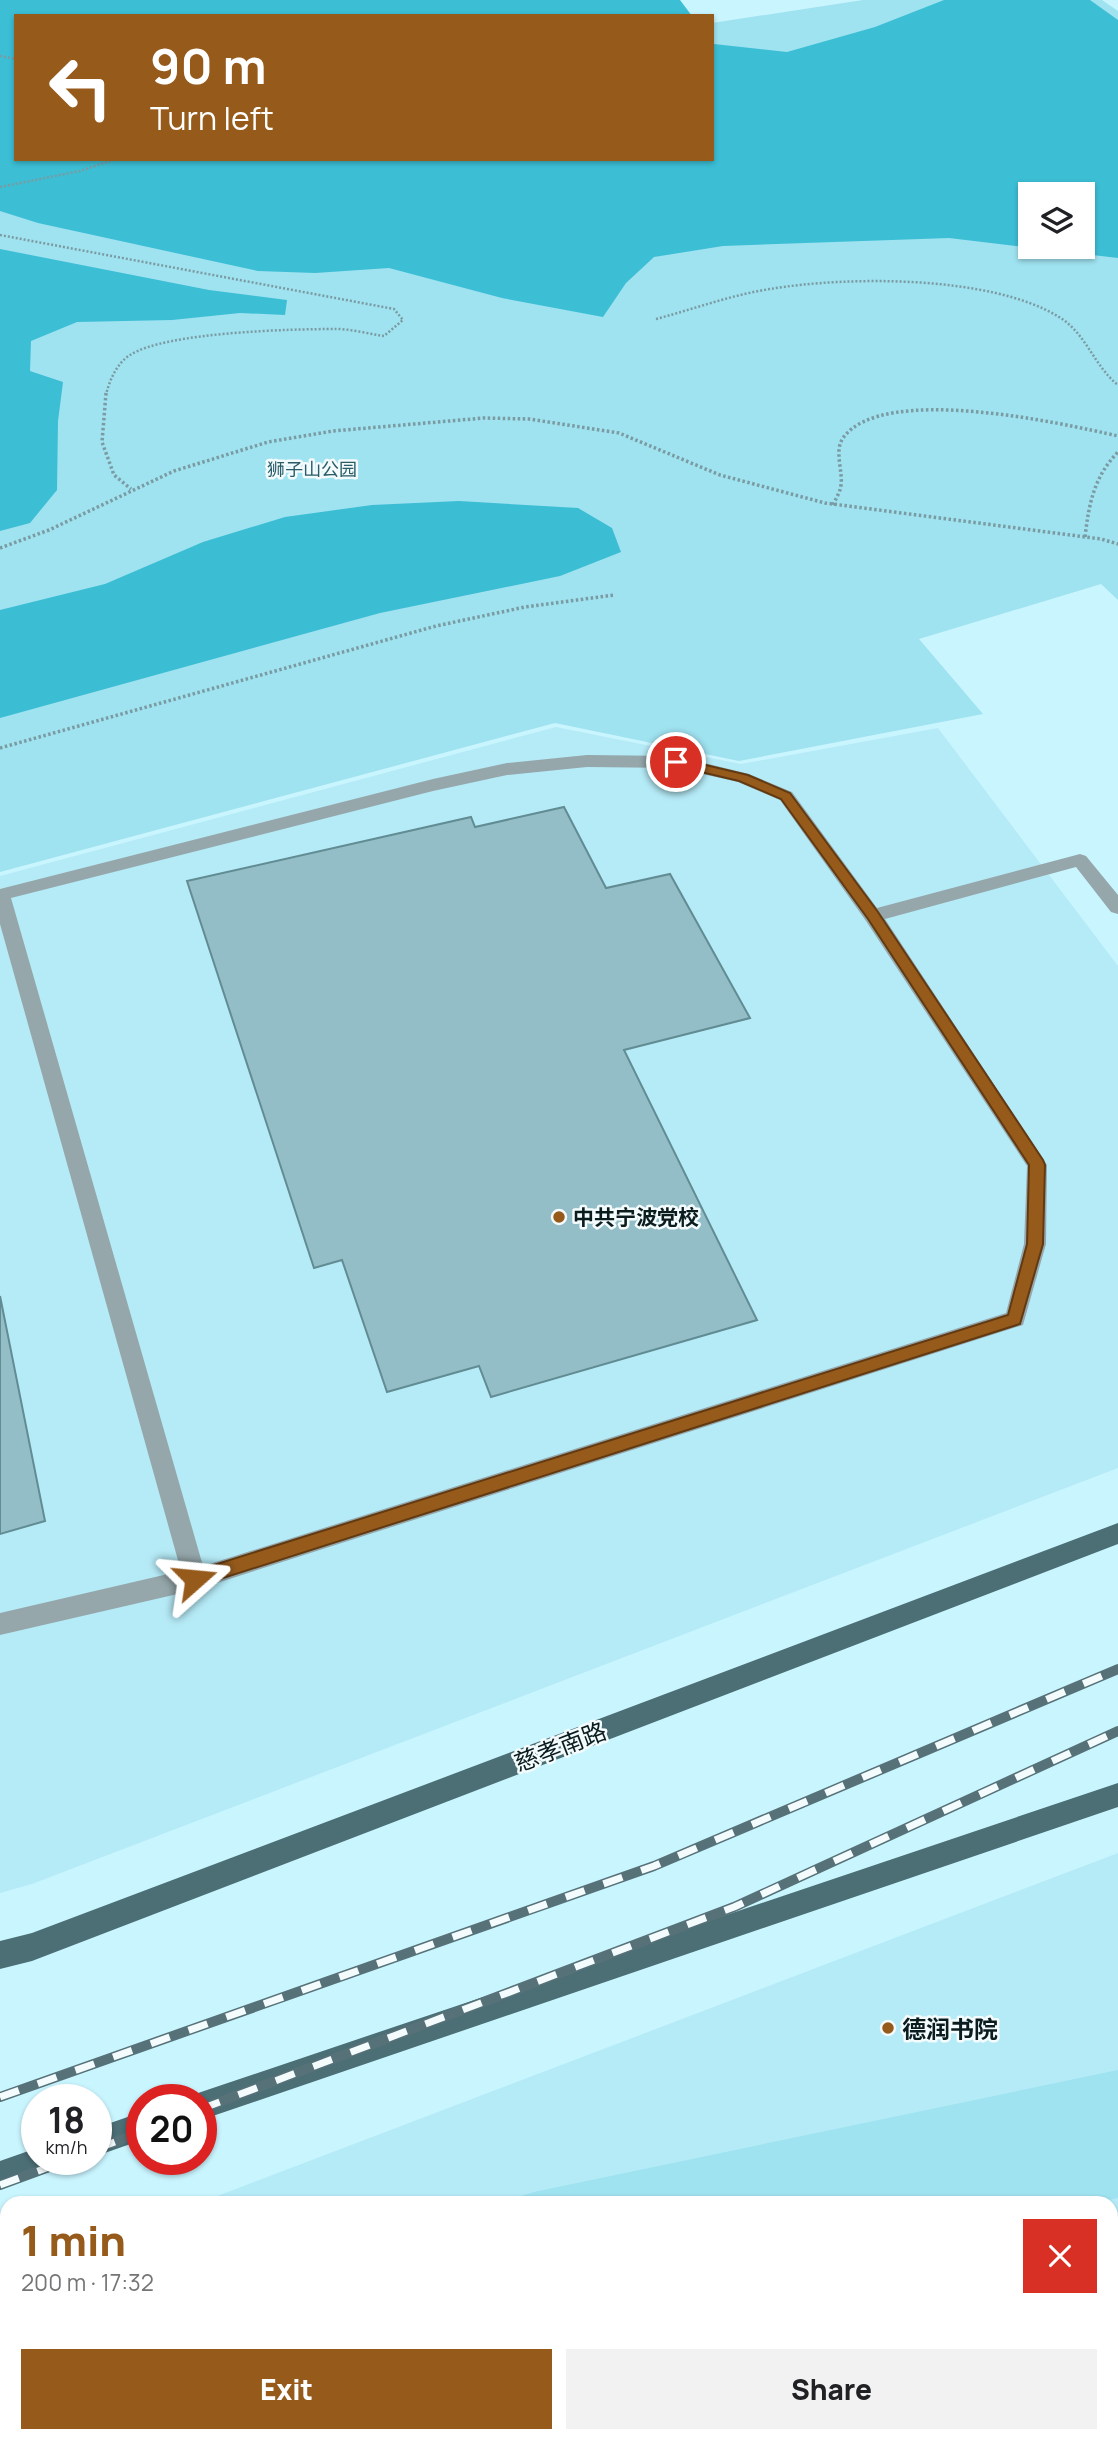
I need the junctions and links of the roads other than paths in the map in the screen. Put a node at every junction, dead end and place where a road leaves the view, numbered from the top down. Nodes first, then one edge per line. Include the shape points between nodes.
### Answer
1 (0, 895) edge
2 (1118, 908) edge
3 (873, 916) junction
4 (1118, 1533) edge
5 (195, 1579) junction
6 (0, 1624) edge
7 (1118, 1795) edge
8 (0, 1955) edge
9 (217, 2101) edge
10 (21, 2168) edge
11 (0, 2175) edge

1 - 3 lane via 507,769 587,761 676,762 743,778 786,796
1 - 5 lane
2 - 3 lane via 1080,860
3 - 5 lane via 1037,1165 1035,1244 1015,1320
4 - 8 main road, 慈孝南路 via 32,1947
5 - 6 lane
7 - 9 main road
10 - 11 main road

